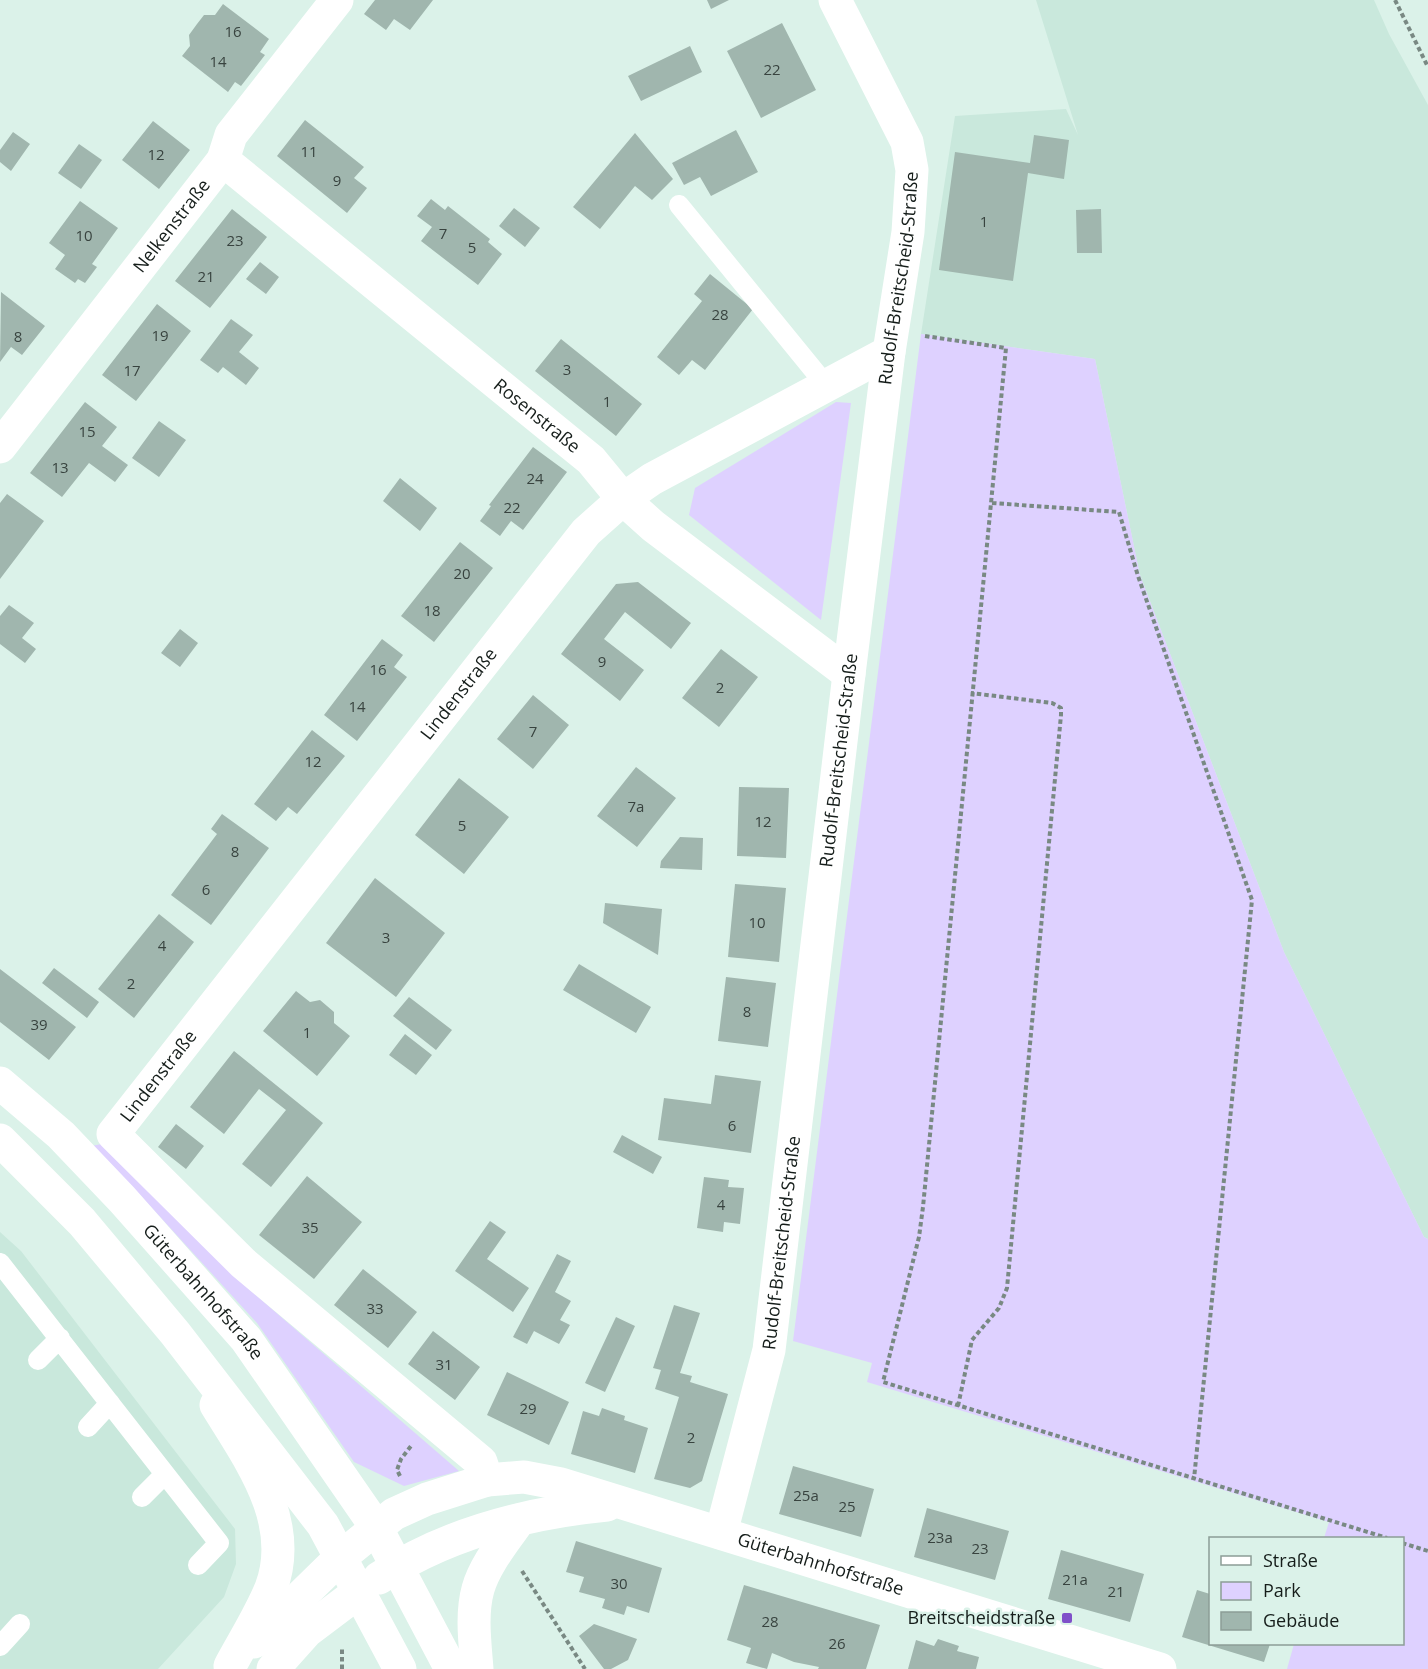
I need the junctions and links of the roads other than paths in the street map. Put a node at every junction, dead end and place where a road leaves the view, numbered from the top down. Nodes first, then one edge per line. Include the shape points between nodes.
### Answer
1 (337, 0) edge
2 (835, 0) edge
3 (223, 160) junction
4 (679, 205) dead end
5 (891, 341) junction
6 (825, 384) junction
7 (0, 447) edge
8 (623, 499) junction
9 (849, 674) junction
10 (0, 1083) edge
11 (0, 1140) edge
12 (2, 1269) edge
13 (175, 1333) junction
14 (60, 1338) junction
15 (38, 1360) dead end
16 (110, 1403) junction
17 (88, 1427) dead end
18 (165, 1474) junction
19 (487, 1480) junction
20 (142, 1497) dead end
21 (618, 1504) junction
22 (519, 1520) junction
23 (376, 1527) junction
24 (721, 1533) junction
25 (341, 1557) junction
26 (198, 1565) dead end
27 (397, 1566) junction
28 (360, 1591) junction
29 (20, 1624) dead end
30 (0, 1646) edge
31 (228, 1667) edge
32 (273, 1669) edge
33 (400, 1669) edge
34 (451, 1669) edge
35 (477, 1669) edge
36 (1160, 1669) edge

1 - 3 street, Nelkenstraße via 231,135
2 - 5 street, Rudolf-Breitscheid-Straße via 907,142 912,170 908,232
3 - 7 street, Nelkenstraße
3 - 8 street, Rosenstraße via 591,460
4 - 6 lane
5 - 6 street, Lindenstraße
5 - 9 street, Rudolf-Breitscheid-Straße
6 - 8 street, Lindenstraße via 652,479
8 - 9 street, Rosenstraße
8 - 19 street, Lindenstraße via 586,532 113,1134 243,1263 481,1462
9 - 24 street, Rudolf-Breitscheid-Straße via 769,1350
10 - 23 street, Güterbahnhofstraße via 61,1135 122,1198 246,1339
11 - 13 street via 82,1222
12 - 14 lane
13 - 25 street via 323,1525
13 - 31 street via 265,1488 278,1529 277,1566 271,1586
14 - 15 lane
14 - 16 lane
16 - 17 lane
16 - 18 lane
18 - 20 lane
18 - 26 lane via 219,1543
19 - 21 street, Güterbahnhofstraße via 524,1477 561,1484
19 - 23 street, Güterbahnhofstraße via 413,1504
21 - 22 street, Güterbahnhofstraße via 561,1510
21 - 24 street, Güterbahnhofstraße
22 - 27 street, Güterbahnhofstraße via 435,1546
22 - 35 street via 478,1588 474,1619
23 - 25 street, Güterbahnhofstraße
23 - 27 street
24 - 36 street, Güterbahnhofstraße
25 - 28 street
25 - 31 street, Güterbahnhofstraße
27 - 28 street, Güterbahnhofstraße
27 - 34 street
28 - 32 street, Güterbahnhofstraße via 307,1631
28 - 33 street
29 - 30 lane

